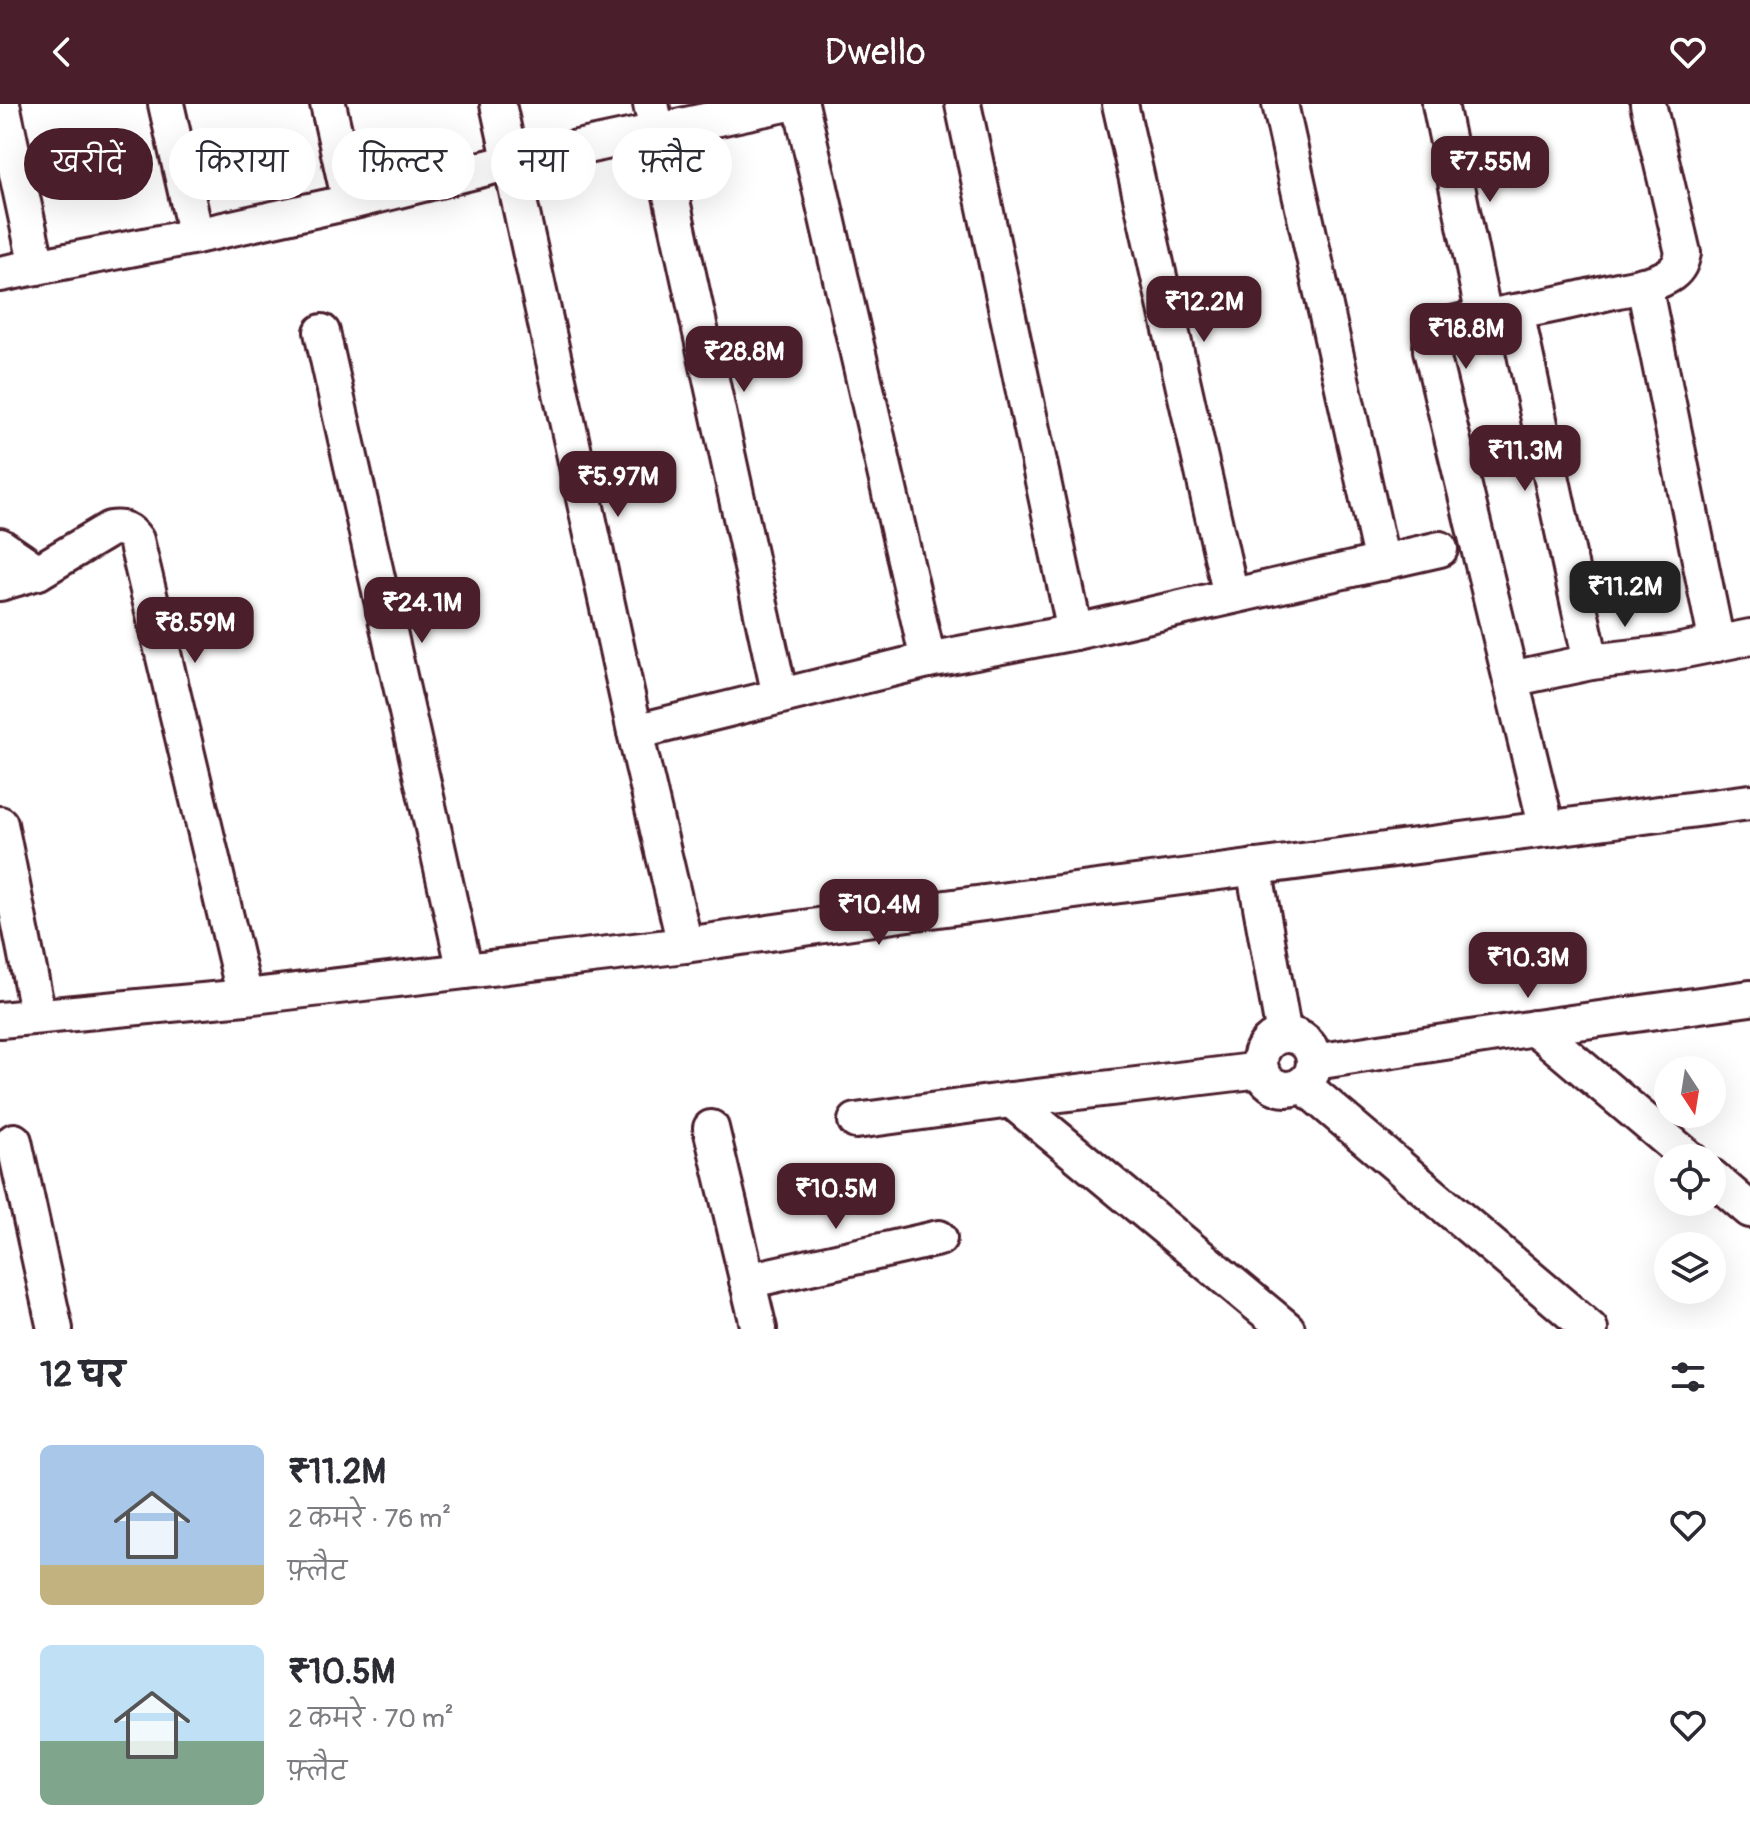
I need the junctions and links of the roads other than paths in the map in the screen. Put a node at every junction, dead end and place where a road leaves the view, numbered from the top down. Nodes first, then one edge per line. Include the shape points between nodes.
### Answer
1 (2, 104) edge
2 (166, 104) edge
3 (328, 104) edge
4 (498, 104) edge
5 (785, 104) edge
6 (801, 104) edge
7 (963, 104) edge
8 (1120, 104) edge
9 (1280, 104) edge
10 (1440, 104) edge
11 (1648, 104) edge
12 (654, 118) edge
13 (503, 128) edge
14 (596, 136) edge
15 (491, 167) edge
16 (519, 200) edge
17 (350, 202) junction
18 (196, 236) junction
19 (37, 267) junction
20 (0, 274) edge
21 (1644, 285) junction
22 (1500, 314) junction
23 (322, 332) dead end
24 (0, 546) edge
25 (1440, 549) dead end
26 (1382, 563) junction
27 (38, 572) junction
28 (0, 583) edge
29 (1231, 596) junction
30 (1075, 632) junction
31 (1750, 637) edge
32 (1717, 644) junction
33 (928, 660) junction
34 (1591, 662) junction
35 (1511, 679) junction
36 (780, 696) junction
37 (635, 732) junction
38 (1750, 802) edge
39 (0, 824) edge
40 (1547, 829) junction
41 (1254, 867) junction
42 (685, 945) junction
43 (465, 971) junction
44 (245, 997) junction
45 (1750, 998) edge
46 (38, 1016) junction
47 (0, 1020) edge
48 (1535, 1028) junction
49 (1284, 1035) junction
50 (1261, 1070) junction
51 (1309, 1074) junction
52 (1011, 1100) junction
53 (856, 1121) dead end
54 (711, 1128) dead end
55 (14, 1141) dead end
56 (1672, 1144) edge
57 (1726, 1189) edge
58 (1750, 1210) edge
59 (939, 1238) dead end
60 (747, 1281) junction
61 (55, 1329) edge
62 (759, 1329) edge
63 (1287, 1329) edge
64 (1590, 1329) edge

1 - 19 street
2 - 18 street
3 - 17 street
4 - 13 street
5 - 12 street
6 - 33 street
7 - 30 street
8 - 29 street
9 - 26 street
10 - 22 street
11 - 21 street via 1683,253 1676,271
12 - 14 street
12 - 36 street
15 - 17 street
16 - 37 street
17 - 18 street
18 - 19 street
19 - 20 street
21 - 22 street
21 - 32 street
22 - 34 street
22 - 35 street via 1442,328 1431,340 1431,350
23 - 43 street
24 - 27 street
25 - 26 street
26 - 29 street
27 - 28 street
27 - 44 street via 110,529 130,532 136,540
29 - 30 street
30 - 33 street
31 - 32 street
32 - 34 street
33 - 36 street
34 - 35 street
35 - 40 street
36 - 37 street
37 - 42 street
38 - 40 street
39 - 46 street
40 - 41 street
41 - 42 street
41 - 49 street
42 - 43 street
43 - 44 street
44 - 46 street
45 - 48 street
46 - 47 street
48 - 51 street
48 - 56 street
49 - 50 street via 1267,1043
49 - 51 street via 1309,1045
50 - 51 street via 1278,1088 1295,1089
50 - 52 street
51 - 64 street
52 - 53 street
52 - 63 street
54 - 60 street
55 - 61 street
57 - 58 street
59 - 60 street
60 - 62 street

